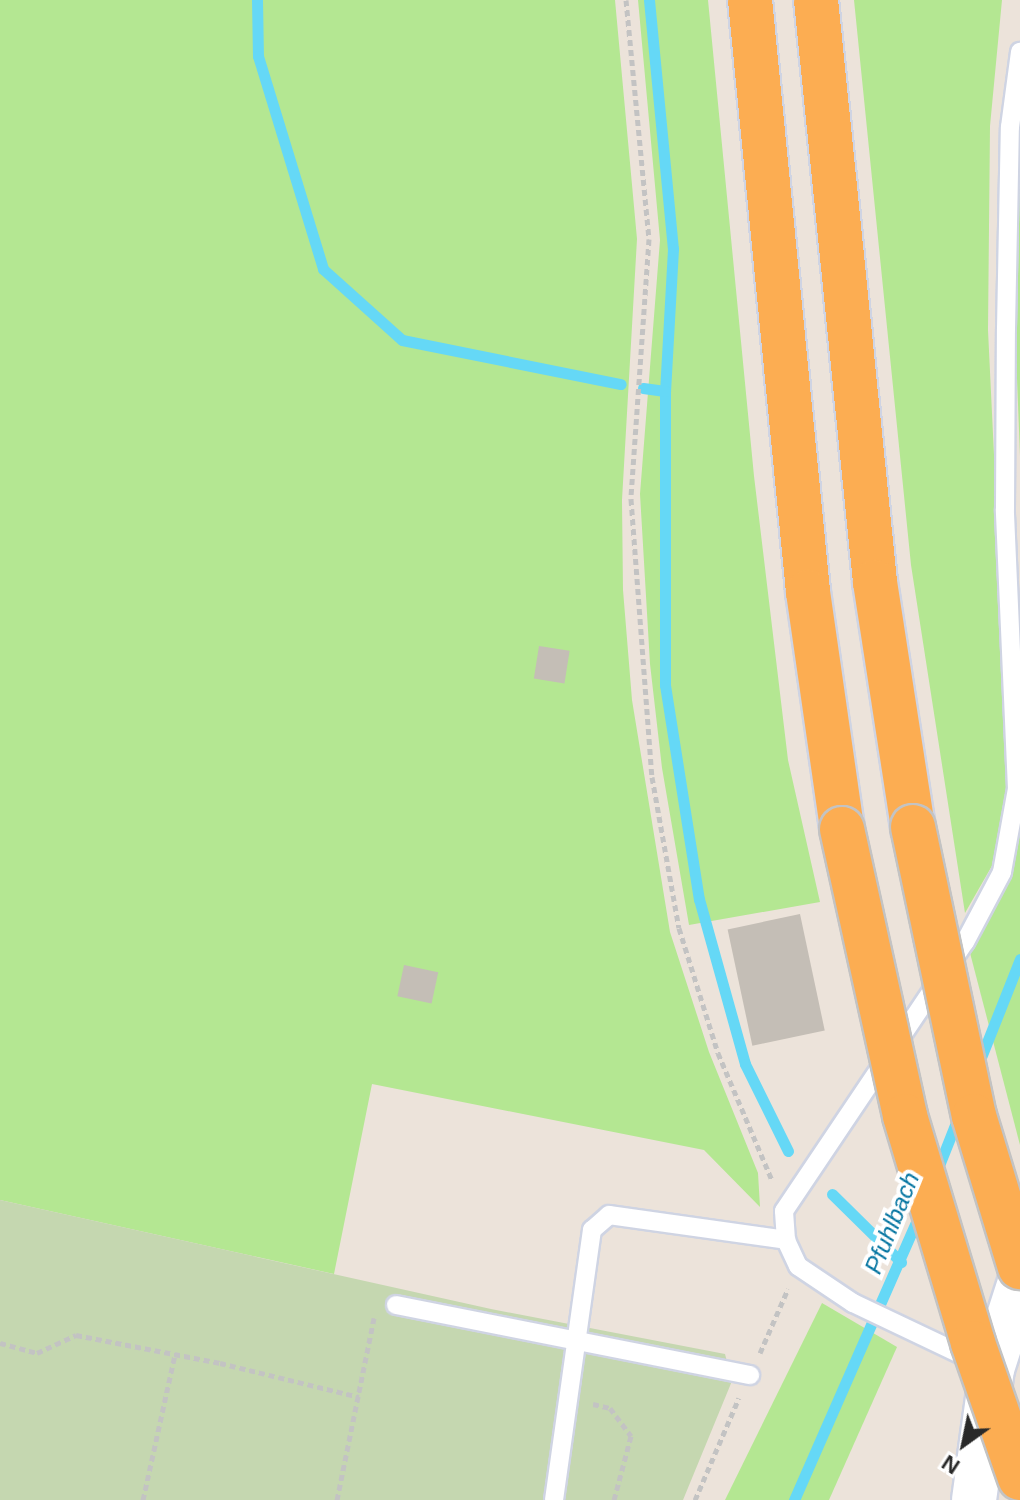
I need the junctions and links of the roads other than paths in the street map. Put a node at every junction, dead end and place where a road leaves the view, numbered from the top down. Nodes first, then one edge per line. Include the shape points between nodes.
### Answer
1 (750, 0) edge
2 (816, 0) edge
3 (1020, 52) edge
4 (786, 1240) junction
5 (1020, 1267) edge
6 (1020, 1282) edge
7 (396, 1305) road end
8 (577, 1341) junction
9 (992, 1369) junction
10 (750, 1375) dead end
11 (1020, 1478) edge
12 (554, 1500) edge
13 (974, 1500) edge

1 - 11 highway, bridge via 808,592 842,829 905,1116
2 - 5 highway, bridge via 875,582 913,827 974,1116
3 - 4 lane via 1010,127 1005,509 1017,789 1002,872 965,942 784,1211
4 - 8 lane via 609,1215 592,1230
4 - 9 lane via 798,1266 853,1303
6 - 9 street
7 - 8 lane
8 - 10 lane
8 - 12 lane
9 - 13 street

